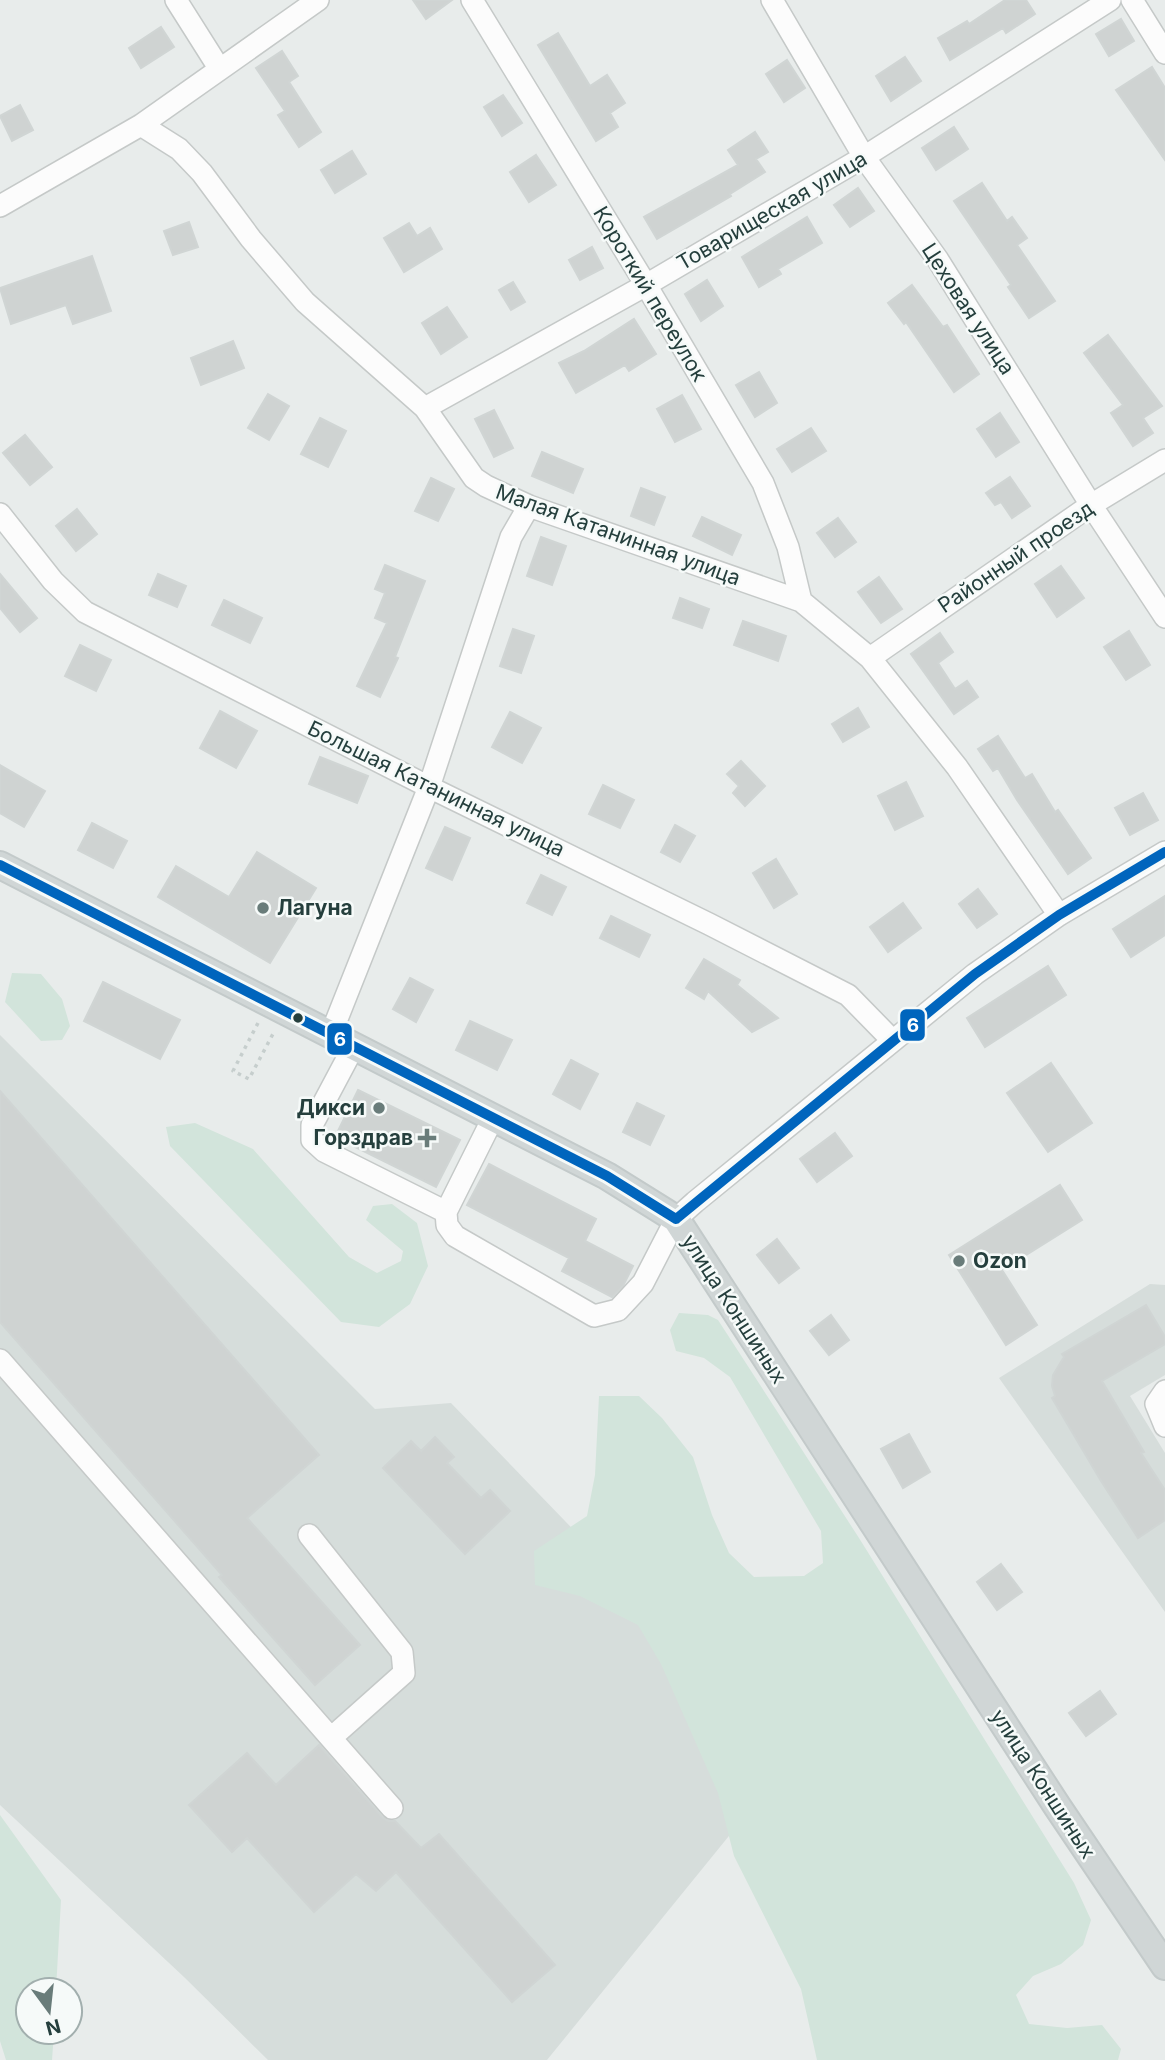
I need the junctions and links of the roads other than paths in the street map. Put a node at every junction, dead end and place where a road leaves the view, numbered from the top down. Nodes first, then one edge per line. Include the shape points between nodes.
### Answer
1 (176, 0) edge
2 (318, 0) edge
3 (472, 0) edge
4 (772, 0) edge
5 (1110, 0) edge
6 (1132, 0) edge
7 (1165, 53) edge
8 (219, 68) junction
9 (141, 125) junction
10 (864, 157) junction
11 (0, 206) edge
12 (646, 285) junction
13 (425, 408) junction
14 (1165, 460) edge
15 (1091, 505) junction
16 (529, 506) junction
17 (0, 514) edge
18 (801, 601) junction
19 (1165, 617) edge
20 (870, 658) junction
21 (429, 787) junction
22 (1165, 852) edge
23 (0, 865) edge
24 (1059, 915) junction
25 (343, 1040) junction
26 (892, 1040) junction
27 (494, 1118) junction
28 (446, 1212) junction
29 (676, 1219) junction
30 (0, 1360) edge
31 (1160, 1398) edge
32 (1165, 1426) edge
33 (309, 1535) dead end
34 (331, 1738) junction
35 (392, 1808) dead end
36 (1165, 1966) edge

1 - 8 street
2 - 8 street
3 - 12 street, Короткий переулок
4 - 10 street, Цеховая улица
5 - 10 street, Товарищеская улица
6 - 7 street
8 - 9 street
9 - 11 street
9 - 13 street, Малая Катанинная улица via 179,149 305,302
10 - 12 street, Товарищеская улица
10 - 15 street, Цеховая улица via 938,260
12 - 13 street, Товарищеская улица
12 - 18 street, Короткий переулок via 763,483 788,547
13 - 16 street, Малая Катанинная улица via 474,478
14 - 15 street, Районный проезд
15 - 19 street, Цеховая улица
15 - 20 street, Районный проезд
16 - 18 street, Малая Катанинная улица
16 - 21 street via 511,537
17 - 21 street, Большая Катанинная улица via 53,581 85,612
18 - 20 street, Малая Катанинная улица
20 - 24 street, Малая Катанинная улица via 957,767
21 - 25 street
21 - 26 street, Большая Катанинная улица via 848,995
22 - 24 street
23 - 25 main road, улица Коншиных
24 - 26 street
25 - 27 main road, улица Коншиных
25 - 28 street via 312,1125 312,1140 324,1151
26 - 29 street
27 - 28 street
27 - 29 main road, улица Коншиных via 607,1176
28 - 29 street via 447,1225 455,1236 594,1317 618,1310 643,1283
29 - 36 main road, улица Коншиных
30 - 34 street
31 - 32 street
33 - 34 street via 402,1652 404,1673
34 - 35 street

